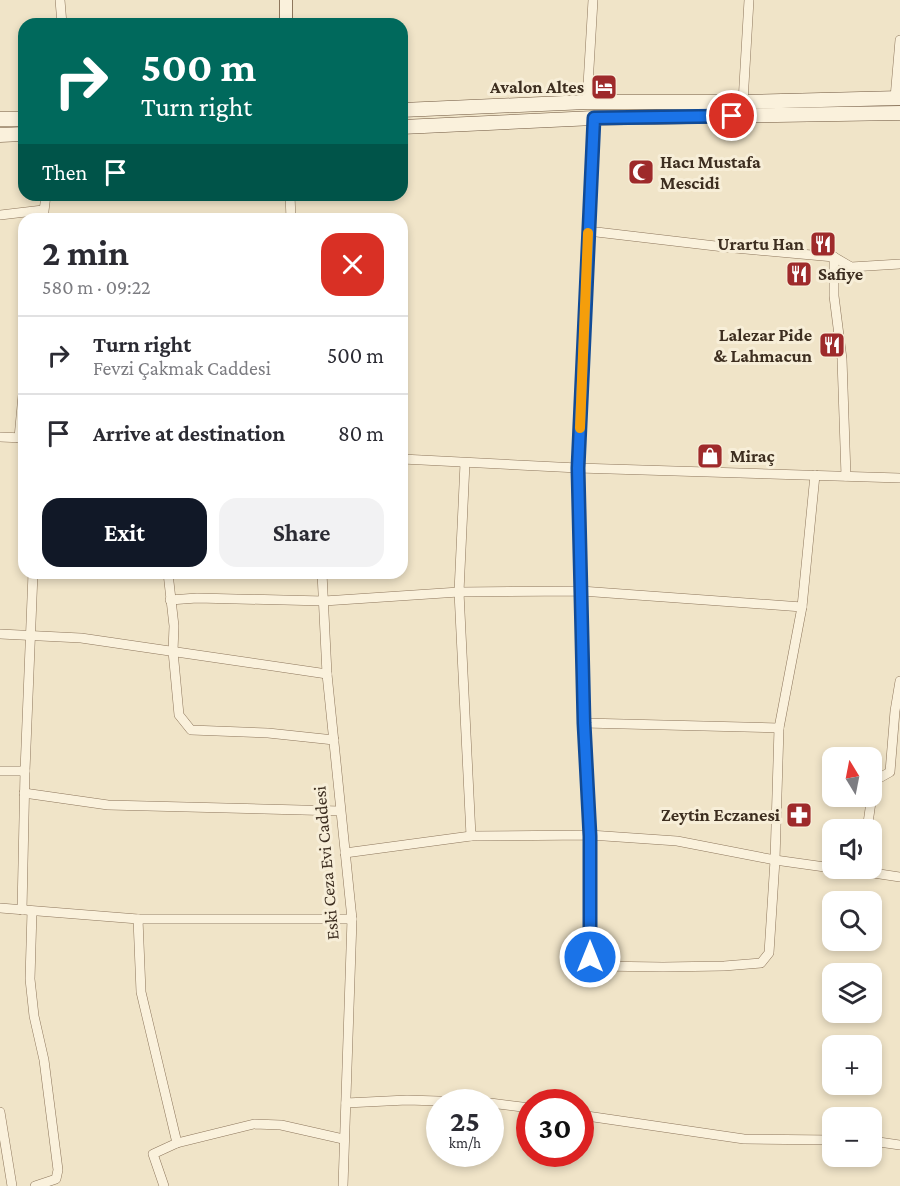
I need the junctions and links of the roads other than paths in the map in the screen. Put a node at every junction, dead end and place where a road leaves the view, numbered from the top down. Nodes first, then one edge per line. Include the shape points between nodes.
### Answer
1 (60, 0) edge
2 (286, 0) edge
3 (592, 0) edge
4 (749, 0) edge
5 (62, 18) edge
6 (286, 18) edge
7 (900, 40) edge
8 (898, 98) edge
9 (587, 102) junction
10 (742, 102) junction
11 (408, 110) edge
12 (900, 113) edge
13 (18, 118) edge
14 (594, 118) junction
15 (0, 119) edge
16 (408, 127) edge
17 (0, 135) edge
18 (18, 135) edge
19 (0, 215) edge
20 (18, 215) edge
21 (588, 231) junction
22 (834, 257) junction
23 (900, 264) edge
24 (0, 437) edge
25 (18, 438) edge
26 (408, 459) edge
27 (465, 463) junction
28 (578, 468) junction
29 (815, 475) junction
30 (846, 476) junction
31 (900, 478) edge
32 (33, 579) edge
33 (168, 579) edge
34 (322, 579) edge
35 (581, 591) junction
36 (459, 592) junction
37 (170, 600) junction
38 (324, 601) junction
39 (802, 607) junction
40 (0, 634) edge
41 (32, 635) junction
42 (173, 651) junction
43 (327, 674) junction
44 (900, 681) edge
45 (584, 723) junction
46 (779, 728) junction
47 (334, 740) junction
48 (0, 771) edge
49 (25, 771) junction
50 (24, 793) junction
51 (340, 812) junction
52 (869, 819) edge
53 (471, 836) junction
54 (590, 836) junction
55 (345, 853) junction
56 (775, 860) junction
57 (822, 866) edge
58 (882, 873) edge
59 (900, 877) edge
60 (0, 908) edge
61 (27, 911) junction
62 (138, 919) junction
63 (352, 919) junction
64 (426, 1101) edge
65 (346, 1103) junction
66 (0, 1112) edge
67 (594, 1117) edge
68 (343, 1139) junction
69 (822, 1140) edge
70 (882, 1142) edge
71 (177, 1143) junction
72 (900, 1145) edge
73 (12, 1186) edge
74 (35, 1186) edge
75 (164, 1186) edge
76 (343, 1186) edge

1 - 5 street
2 - 6 street
3 - 9 street
4 - 10 street
7 - 8 street
8 - 10 main road
9 - 10 main road
9 - 11 main road
12 - 14 main road
13 - 15 main road
14 - 16 main road
14 - 21 street
17 - 18 main road
19 - 20 street
21 - 22 street
21 - 28 street
22 - 23 street via 851,267
22 - 30 street
24 - 25 street
26 - 27 street
27 - 28 street
27 - 36 street
28 - 29 street
28 - 35 street
29 - 30 street
29 - 39 street
30 - 31 street
32 - 41 street
33 - 37 street
34 - 38 street, Eski Ceza Evi Caddesi
35 - 36 street
35 - 39 street
35 - 45 street
36 - 38 street
36 - 53 street
37 - 38 street
37 - 42 street
38 - 43 street, Eski Ceza Evi Caddesi
39 - 46 street
40 - 41 street
41 - 42 street
41 - 49 street
42 - 43 street
42 - 47 street via 179,715 191,729
43 - 47 street, Eski Ceza Evi Caddesi
44 - 52 street via 890,772 874,781
45 - 46 street
45 - 54 street
46 - 56 street
47 - 51 street, Eski Ceza Evi Caddesi
48 - 49 street
49 - 50 street
50 - 51 street via 108,804
50 - 61 street
51 - 55 street, Eski Ceza Evi Caddesi
53 - 54 street
53 - 55 street
54 - 56 street via 677,841
54 - 56 street via 590,957 596,966 760,963 769,953
55 - 63 street, Eski Ceza Evi Caddesi
56 - 57 street
58 - 59 street
60 - 61 street
61 - 62 street
61 - 74 street via 34,1016 44,1060 58,1170 56,1179
62 - 63 street
62 - 71 street via 141,992
63 - 65 street, Eski Ceza Evi Caddesi
64 - 65 street
65 - 68 street, Eski Ceza Evi Caddesi
66 - 73 street
67 - 69 street via 744,1139
68 - 71 street via 281,1125 254,1124
68 - 76 street, Eski Ceza Evi Caddesi
70 - 72 street
71 - 75 street via 153,1154

